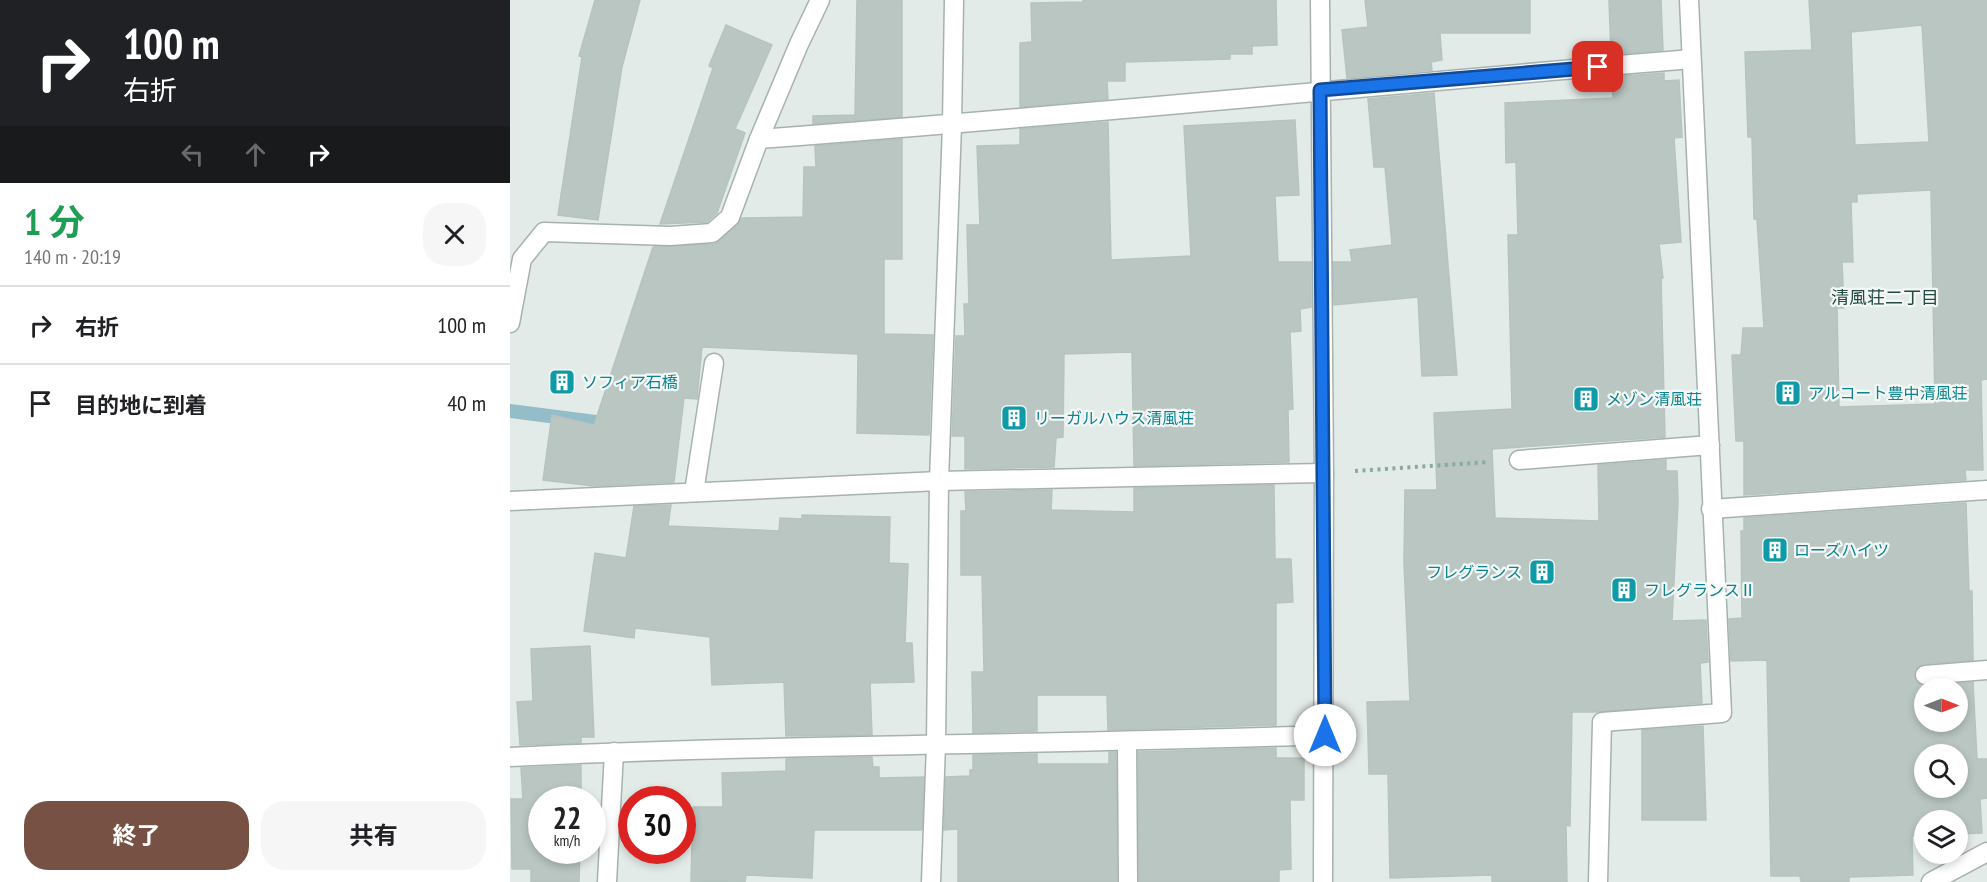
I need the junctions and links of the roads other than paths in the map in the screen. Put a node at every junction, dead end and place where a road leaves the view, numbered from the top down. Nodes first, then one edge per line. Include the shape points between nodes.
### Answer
1 (820, 0) edge
2 (954, 0) edge
3 (1320, 0) edge
4 (1689, 0) edge
5 (1691, 59) junction
6 (1320, 90) junction
7 (952, 125) junction
8 (759, 139) junction
9 (510, 323) edge
10 (714, 363) dead end
11 (1710, 445) junction
12 (1519, 460) road end
13 (1324, 473) junction
14 (939, 481) junction
15 (1987, 490) edge
16 (694, 492) junction
17 (510, 501) edge
18 (1712, 509) junction
19 (1987, 670) edge
20 (1925, 675) dead end
21 (1325, 735) junction
22 (1127, 742) junction
23 (936, 744) junction
24 (614, 752) junction
25 (510, 758) edge
26 (1987, 852) edge
27 (607, 882) edge
28 (931, 882) edge
29 (1128, 882) edge
30 (1323, 882) edge
31 (1598, 882) edge
32 (1931, 882) edge

1 - 8 street
2 - 7 street
3 - 6 street
4 - 5 street
5 - 6 street
5 - 11 street
6 - 7 street
6 - 13 street
7 - 8 street
7 - 14 street
8 - 9 street via 730,217 712,233 670,236 544,232 522,259
10 - 16 street
11 - 12 street
11 - 18 street
13 - 14 street
13 - 21 street
14 - 16 street
14 - 23 street
15 - 18 street
16 - 17 street
18 - 31 street via 1722,713 1602,722
19 - 20 street
21 - 22 street
21 - 30 street
22 - 23 street
22 - 29 street
23 - 24 street
23 - 28 street
24 - 25 street
24 - 27 street
26 - 32 street

